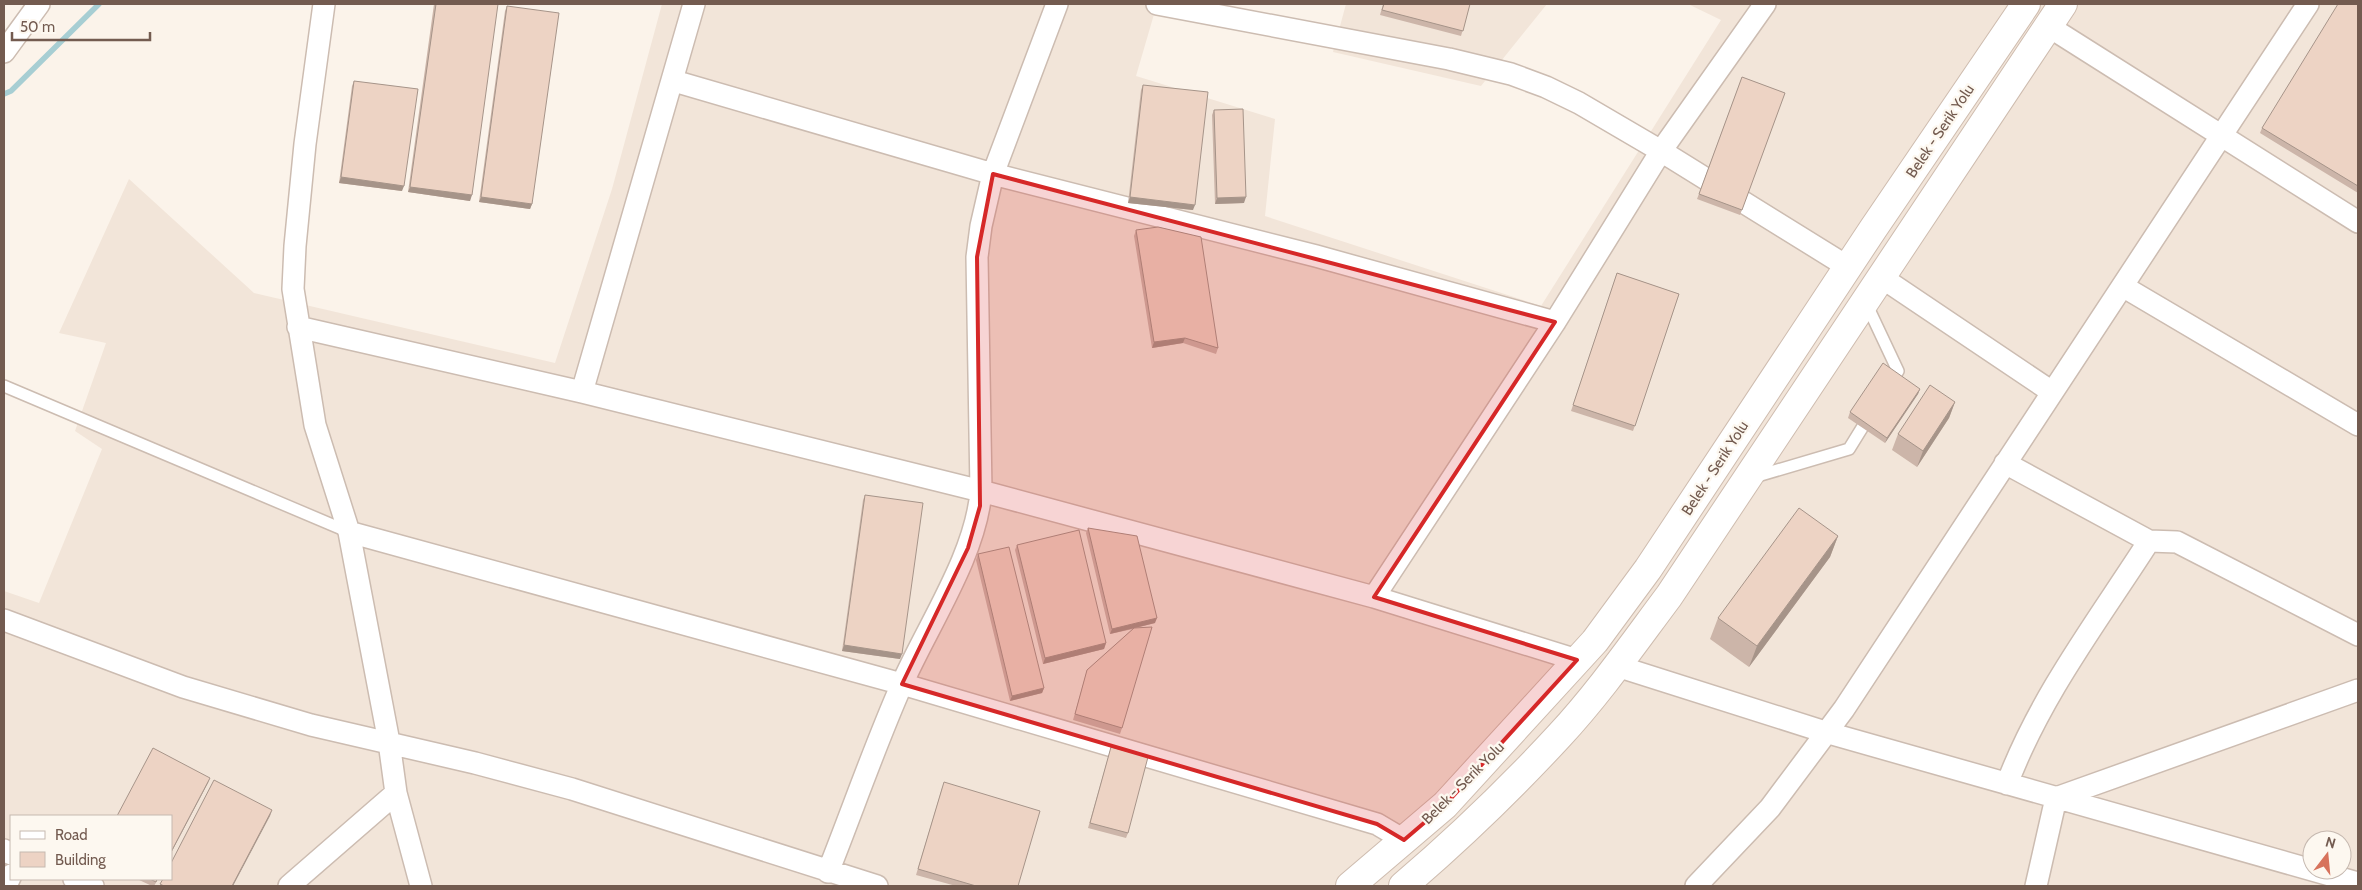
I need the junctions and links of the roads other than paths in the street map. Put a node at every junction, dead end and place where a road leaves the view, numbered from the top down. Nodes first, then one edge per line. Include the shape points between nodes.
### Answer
1 (39, 4) edge
2 (324, 4) edge
3 (694, 4) edge
4 (1057, 4) edge
5 (1157, 4) edge
6 (2026, 4) edge
7 (2063, 4) edge
8 (2308, 4) edge
9 (1757, 8) edge
10 (2048, 26) junction
11 (4, 52) edge
12 (674, 81) junction
13 (2222, 136) junction
14 (1661, 151) junction
15 (993, 174) junction
16 (2358, 222) edge
17 (1848, 266) junction
18 (1881, 277) junction
19 (2124, 287) junction
20 (1866, 301) junction
21 (1555, 322) junction
22 (298, 327) junction
23 (4, 386) edge
24 (582, 392) junction
25 (2052, 392) junction
26 (2358, 425) edge
27 (2005, 463) junction
28 (1747, 479) junction
29 (982, 491) junction
30 (349, 532) junction
31 (2148, 541) junction
32 (1374, 597) junction
33 (4, 620) edge
34 (2358, 635) edge
35 (1577, 660) junction
36 (1617, 666) junction
37 (902, 684) junction
38 (2358, 690) edge
39 (1825, 732) junction
40 (389, 742) junction
41 (2007, 784) junction
42 (396, 793) junction
43 (2056, 798) junction
44 (1404, 840) junction
45 (828, 872) junction
46 (77, 880) edge
47 (2358, 883) edge
48 (93, 886) edge
49 (289, 886) edge
50 (422, 886) edge
51 (877, 886) edge
52 (1350, 886) edge
53 (1404, 886) edge
54 (1696, 886) edge
55 (2036, 886) edge

1 - 11 street
2 - 22 street via 295,246 293,289
3 - 12 street
4 - 15 street
5 - 14 street via 1449,59 1511,74 1580,103
6 - 17 main road, Belek - Serik Yolu
7 - 10 main road, Belek - Serik Yolu
8 - 13 street
9 - 14 street
10 - 13 street
10 - 18 main road, Belek - Serik Yolu
12 - 15 street
12 - 24 street
13 - 16 street
13 - 19 street
14 - 17 street
14 - 21 street
15 - 21 street via 1316,256
15 - 29 street via 977,257
17 - 35 main road, Belek - Serik Yolu via 1648,569 1595,641
18 - 20 main road, Belek - Serik Yolu
18 - 25 street
19 - 25 street
19 - 26 street
20 - 28 main road, Belek - Serik Yolu
20 - 28 lane via 1898,371 1849,449
21 - 32 street
22 - 24 street
22 - 30 street via 315,425
23 - 30 lane
24 - 29 street
25 - 27 street
27 - 31 street
27 - 39 street via 1844,709
28 - 36 main road, Belek - Serik Yolu via 1669,596
29 - 32 street
29 - 37 street via 973,534
30 - 37 street
30 - 40 street
31 - 34 street via 2176,542
31 - 41 street via 2042,709 2021,748
32 - 35 street
33 - 40 street via 183,687 311,725
35 - 44 main road, Belek - Serik Yolu via 1445,805
36 - 39 street
36 - 53 main road, Belek - Serik Yolu via 1546,749 1458,840
37 - 44 street via 1377,824
37 - 45 street
38 - 43 street
39 - 41 street
39 - 54 street via 1770,808
40 - 42 street
40 - 45 street via 572,789
41 - 43 street
42 - 49 street
42 - 50 street
43 - 47 street
43 - 55 street
44 - 52 main road, Belek - Serik Yolu
45 - 51 street
46 - 48 street

